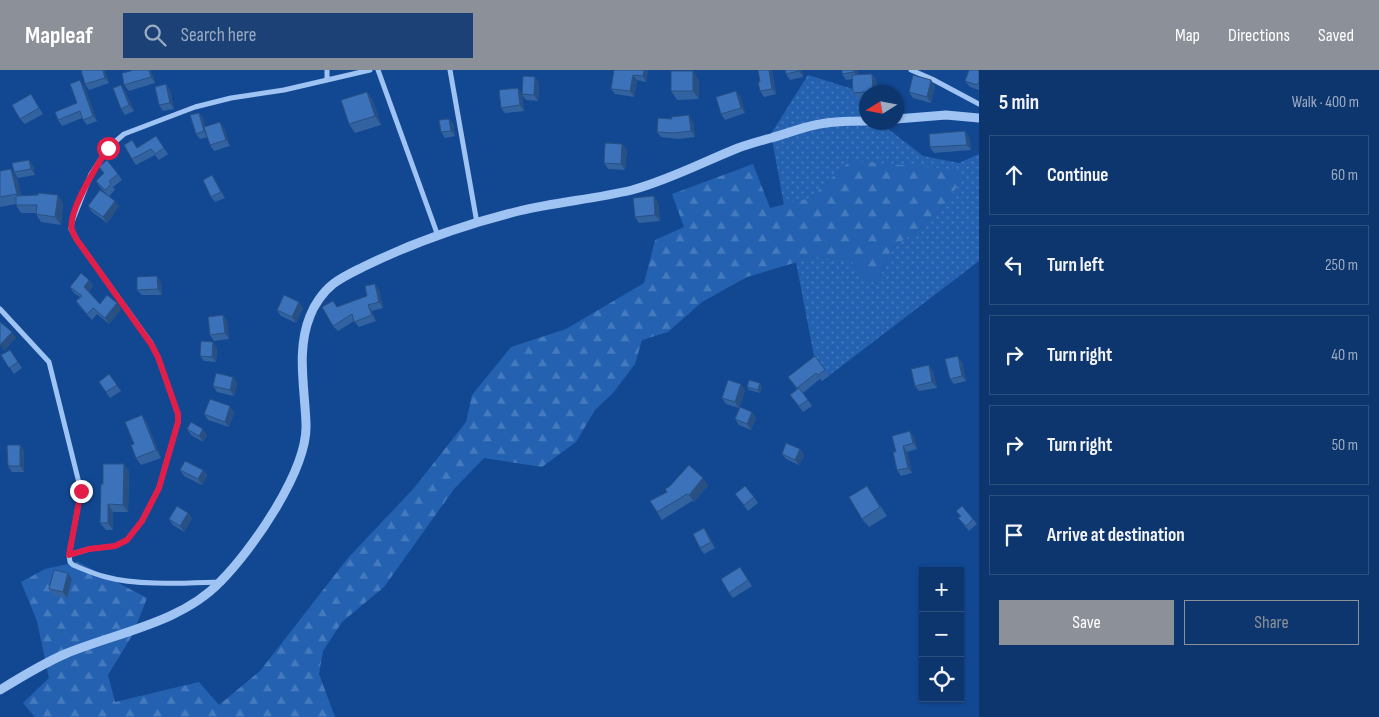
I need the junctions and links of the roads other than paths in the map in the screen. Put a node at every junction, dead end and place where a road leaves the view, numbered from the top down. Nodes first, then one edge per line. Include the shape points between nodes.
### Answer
1 (327, 70) edge
2 (370, 70) edge
3 (378, 70) edge
4 (450, 70) edge
5 (911, 70) edge
6 (327, 80) junction
7 (979, 104) edge
8 (979, 118) edge
9 (904, 119) edge
10 (859, 121) edge
11 (477, 223) junction
12 (438, 236) junction
13 (0, 309) edge
14 (69, 555) junction
15 (220, 582) junction
16 (0, 690) edge

1 - 6 street
2 - 6 street
3 - 12 street
4 - 11 street
5 - 7 street
6 - 14 street via 195,107 124,134 108,148 91,174 76,207 71,229 151,344 178,414 178,422 159,488 127,540 115,546
8 - 9 street
10 - 11 street via 817,124 740,147 667,179 632,190 521,210
11 - 12 street
12 - 15 street via 341,278 318,301 309,317 304,342 304,447 278,504 259,534
13 - 14 street via 50,362 81,491
14 - 15 street via 72,565 107,578 175,584
15 - 16 street via 183,610 65,654

